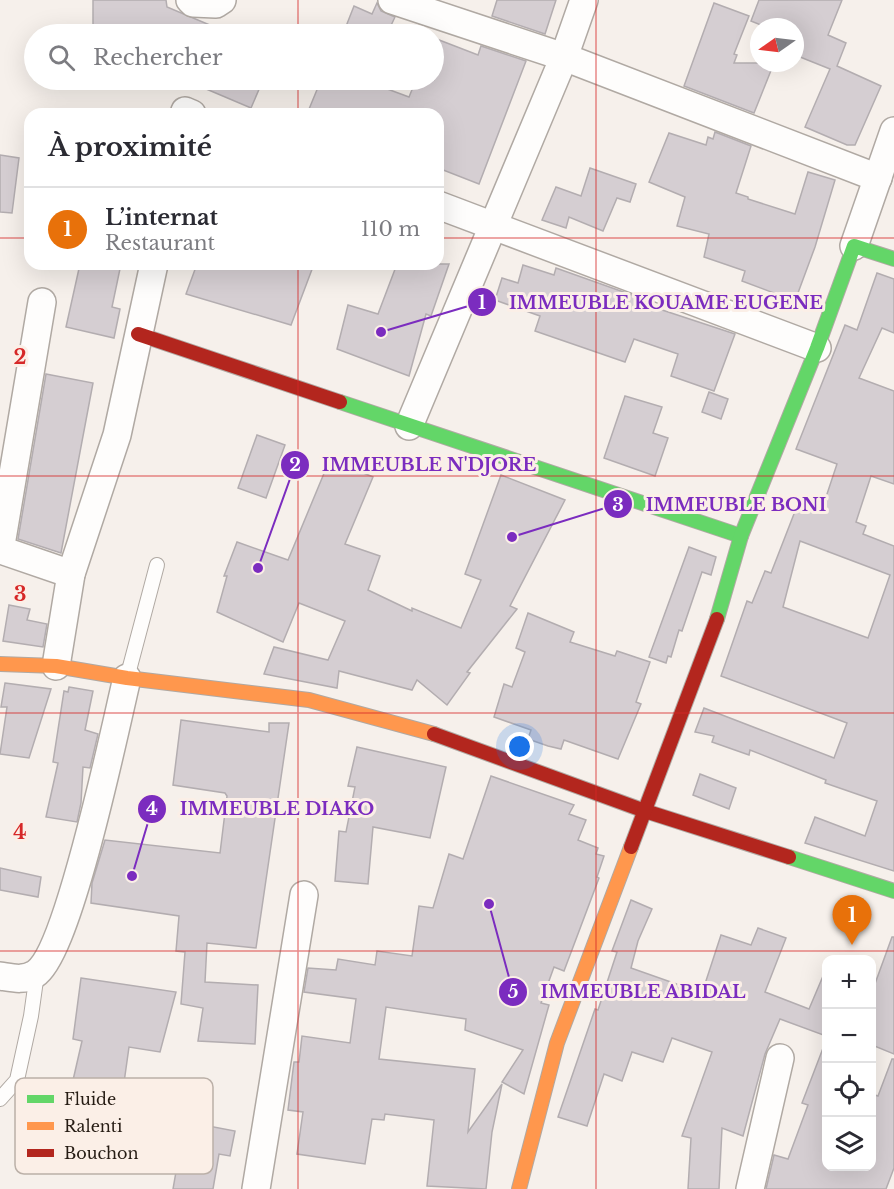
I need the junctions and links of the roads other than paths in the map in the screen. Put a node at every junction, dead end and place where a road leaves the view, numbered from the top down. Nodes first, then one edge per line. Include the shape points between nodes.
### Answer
1 (190, 0) edge
2 (222, 0) edge
3 (392, 0) edge
4 (584, 0) edge
5 (564, 57) junction
6 (894, 131) edge
7 (878, 178) junction
8 (444, 207) edge
9 (492, 225) junction
10 (854, 246) junction
11 (894, 259) edge
12 (152, 270) edge
13 (42, 302) dead end
14 (138, 334) junction
15 (817, 348) junction
16 (409, 426) junction
17 (741, 536) junction
18 (157, 565) dead end
19 (71, 574) junction
20 (0, 664) edge
21 (56, 666) junction
22 (127, 678) junction
23 (645, 811) junction
24 (894, 891) edge
25 (304, 895) dead end
26 (37, 973) junction
27 (0, 976) edge
28 (780, 1058) dead end
29 (17, 1078) edge
30 (15, 1082) edge
31 (0, 1099) edge
32 (256, 1189) edge
33 (519, 1189) edge
34 (750, 1189) edge

1 - 2 street via 216,4
3 - 5 street
4 - 5 street
5 - 7 street
5 - 9 street
6 - 7 street
7 - 10 street
8 - 9 street
9 - 15 street
9 - 16 street
10 - 11 street
10 - 15 street
12 - 14 street
13 - 19 street via 1,545 4,552
14 - 16 street
14 - 19 street via 117,435
15 - 17 street
16 - 17 street
17 - 23 street via 719,614
18 - 22 lane
19 - 21 street
20 - 21 street
21 - 22 street
22 - 23 street via 309,700 388,721
22 - 26 street via 76,888 48,959
23 - 24 street
23 - 33 street via 557,1043
25 - 32 street
26 - 27 street via 21,980
26 - 29 lane
28 - 34 street
30 - 31 lane

